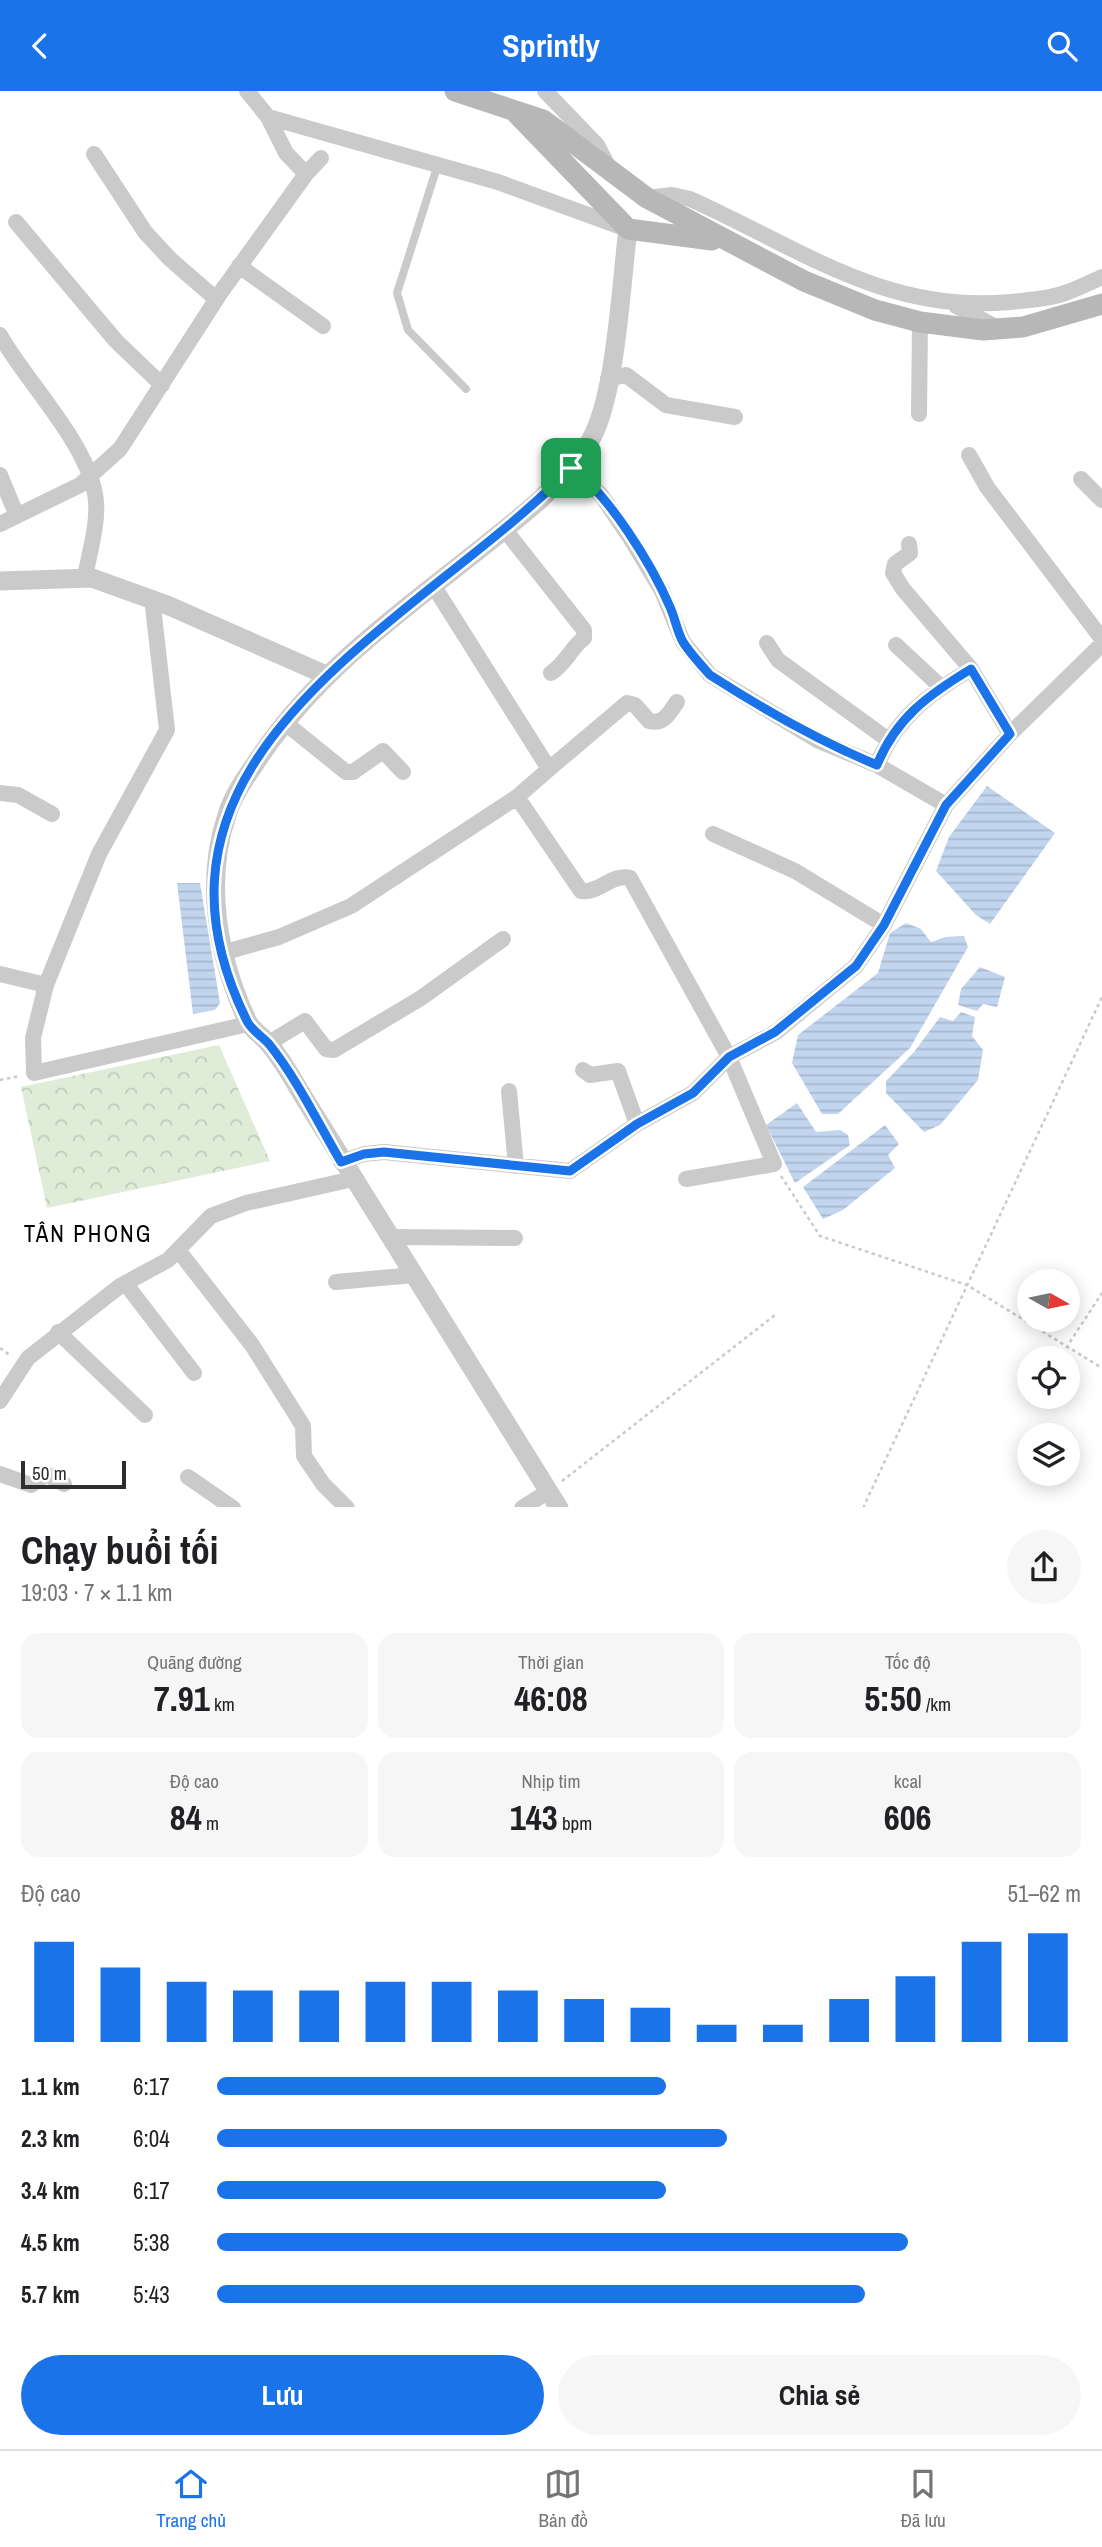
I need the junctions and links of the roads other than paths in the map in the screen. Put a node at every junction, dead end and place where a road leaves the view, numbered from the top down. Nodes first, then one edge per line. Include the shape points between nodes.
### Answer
1 (247, 91) edge
2 (455, 91) edge
3 (545, 91) edge
4 (511, 108) junction
5 (268, 117) junction
6 (94, 154) dead end
7 (321, 158) dead end
8 (438, 165) junction
9 (612, 173) junction
10 (306, 174) junction
11 (647, 198) junction
12 (16, 222) dead end
13 (628, 229) junction
14 (727, 241) junction
15 (239, 266) junction
16 (1102, 277) edge
17 (1102, 293) edge
18 (216, 299) junction
19 (951, 303) junction
20 (1094, 306) edge
21 (920, 322) junction
22 (323, 326) dead end
23 (1000, 329) junction
24 (0, 335) edge
25 (608, 379) junction
26 (162, 385) junction
27 (466, 389) dead end
28 (919, 414) dead end
29 (735, 417) dead end
30 (969, 455) dead end
31 (571, 468) junction
32 (0, 475) edge
33 (90, 478) junction
34 (1081, 479) dead end
35 (1102, 500) edge
36 (17, 516) junction
37 (0, 524) edge
38 (505, 530) junction
39 (909, 544) dead end
40 (85, 577) junction
41 (0, 581) edge
42 (433, 585) junction
43 (152, 598) junction
44 (1102, 642) edge
45 (767, 643) dead end
46 (896, 645) dead end
47 (971, 669) junction
48 (551, 673) dead end
49 (326, 675) junction
50 (941, 687) junction
51 (677, 702) dead end
52 (284, 722) junction
53 (1010, 734) junction
54 (887, 739) junction
55 (877, 765) junction
56 (549, 769) junction
57 (403, 772) dead end
58 (0, 793) edge
59 (517, 797) junction
60 (946, 805) junction
61 (52, 814) dead end
62 (713, 834) dead end
63 (884, 925) junction
64 (503, 939) dead end
65 (222, 953) junction
66 (0, 974) edge
67 (46, 985) junction
68 (248, 1024) junction
69 (268, 1043) junction
70 (729, 1057) junction
71 (583, 1070) dead end
72 (509, 1091) dead end
73 (637, 1124) junction
74 (341, 1162) junction
75 (516, 1166) junction
76 (353, 1179) junction
77 (686, 1179) dead end
78 (392, 1237) junction
79 (515, 1238) dead end
80 (178, 1250) junction
81 (414, 1275) junction
82 (336, 1282) dead end
83 (125, 1283) junction
84 (58, 1332) junction
85 (194, 1373) dead end
86 (0, 1401) edge
87 (145, 1415) dead end
88 (0, 1474) edge
89 (188, 1477) dead end
90 (64, 1483) dead end
91 (554, 1499) edge
92 (233, 1507) edge
93 (347, 1507) edge
94 (522, 1507) edge

1 - 5 street
2 - 4 main road
3 - 9 street via 597,145
4 - 9 main road via 544,120
4 - 13 main road
5 - 8 street
5 - 10 street via 286,153
6 - 18 street via 145,232
7 - 10 street
8 - 13 street
8 - 27 lane via 397,293 408,330
9 - 11 main road
10 - 15 street
11 - 14 main road
11 - 19 street via 679,195 861,282
12 - 26 street via 116,341
13 - 14 main road
13 - 25 street
14 - 21 main road via 804,281 875,310
15 - 18 street
15 - 22 street
16 - 19 street via 1047,298
17 - 20 street
18 - 26 street
19 - 23 street
20 - 23 main road via 1023,327
21 - 23 main road
21 - 28 street
24 - 33 street via 62,425
25 - 29 street via 626,375 673,408
25 - 31 street via 603,410 591,440
26 - 33 street via 120,449
30 - 44 street via 987,487
31 - 38 street
31 - 55 street via 601,495 629,536 670,607 683,642 710,675 817,740
32 - 36 street
33 - 36 street
33 - 40 street via 96,503
34 - 35 street
36 - 37 street
38 - 42 street
38 - 48 street via 584,630 584,638
39 - 47 street via 910,553 895,564 893,573
40 - 41 street
40 - 43 street
42 - 49 street
42 - 56 street
43 - 49 street
43 - 67 street via 167,730 99,854
44 - 53 street
45 - 54 street via 778,660
46 - 50 street
47 - 50 street
47 - 53 street
49 - 52 street
50 - 54 street
51 - 56 street via 658,722 649,721 635,705 627,703
52 - 57 street via 346,772 383,751
52 - 65 street via 227,813 216,857
53 - 60 street
54 - 55 street
55 - 60 street
56 - 59 street
58 - 61 street via 18,795
59 - 65 street via 351,906 279,937
59 - 70 street via 581,891 630,878
60 - 63 street
62 - 63 street via 795,871
63 - 70 street via 856,966 822,996 775,1032
64 - 69 street via 421,998 334,1050 326,1049 305,1021
65 - 68 street
66 - 67 street
67 - 68 street via 33,1038 34,1073
68 - 69 street
69 - 74 street
70 - 73 street via 693,1093
70 - 77 street via 774,1164
71 - 73 street via 590,1075 618,1071
72 - 75 street
73 - 75 street via 570,1171
74 - 75 street via 384,1152
74 - 76 street
76 - 78 street
76 - 80 street via 223,1211 202,1224
78 - 79 street
78 - 81 street
80 - 83 street
80 - 93 street via 252,1345 303,1426 304,1455 323,1484
81 - 82 street
81 - 91 street
83 - 84 street
83 - 85 street
84 - 86 street via 27,1357
84 - 87 street
88 - 90 street via 31,1485 46,1474
89 - 92 street
91 - 94 street

